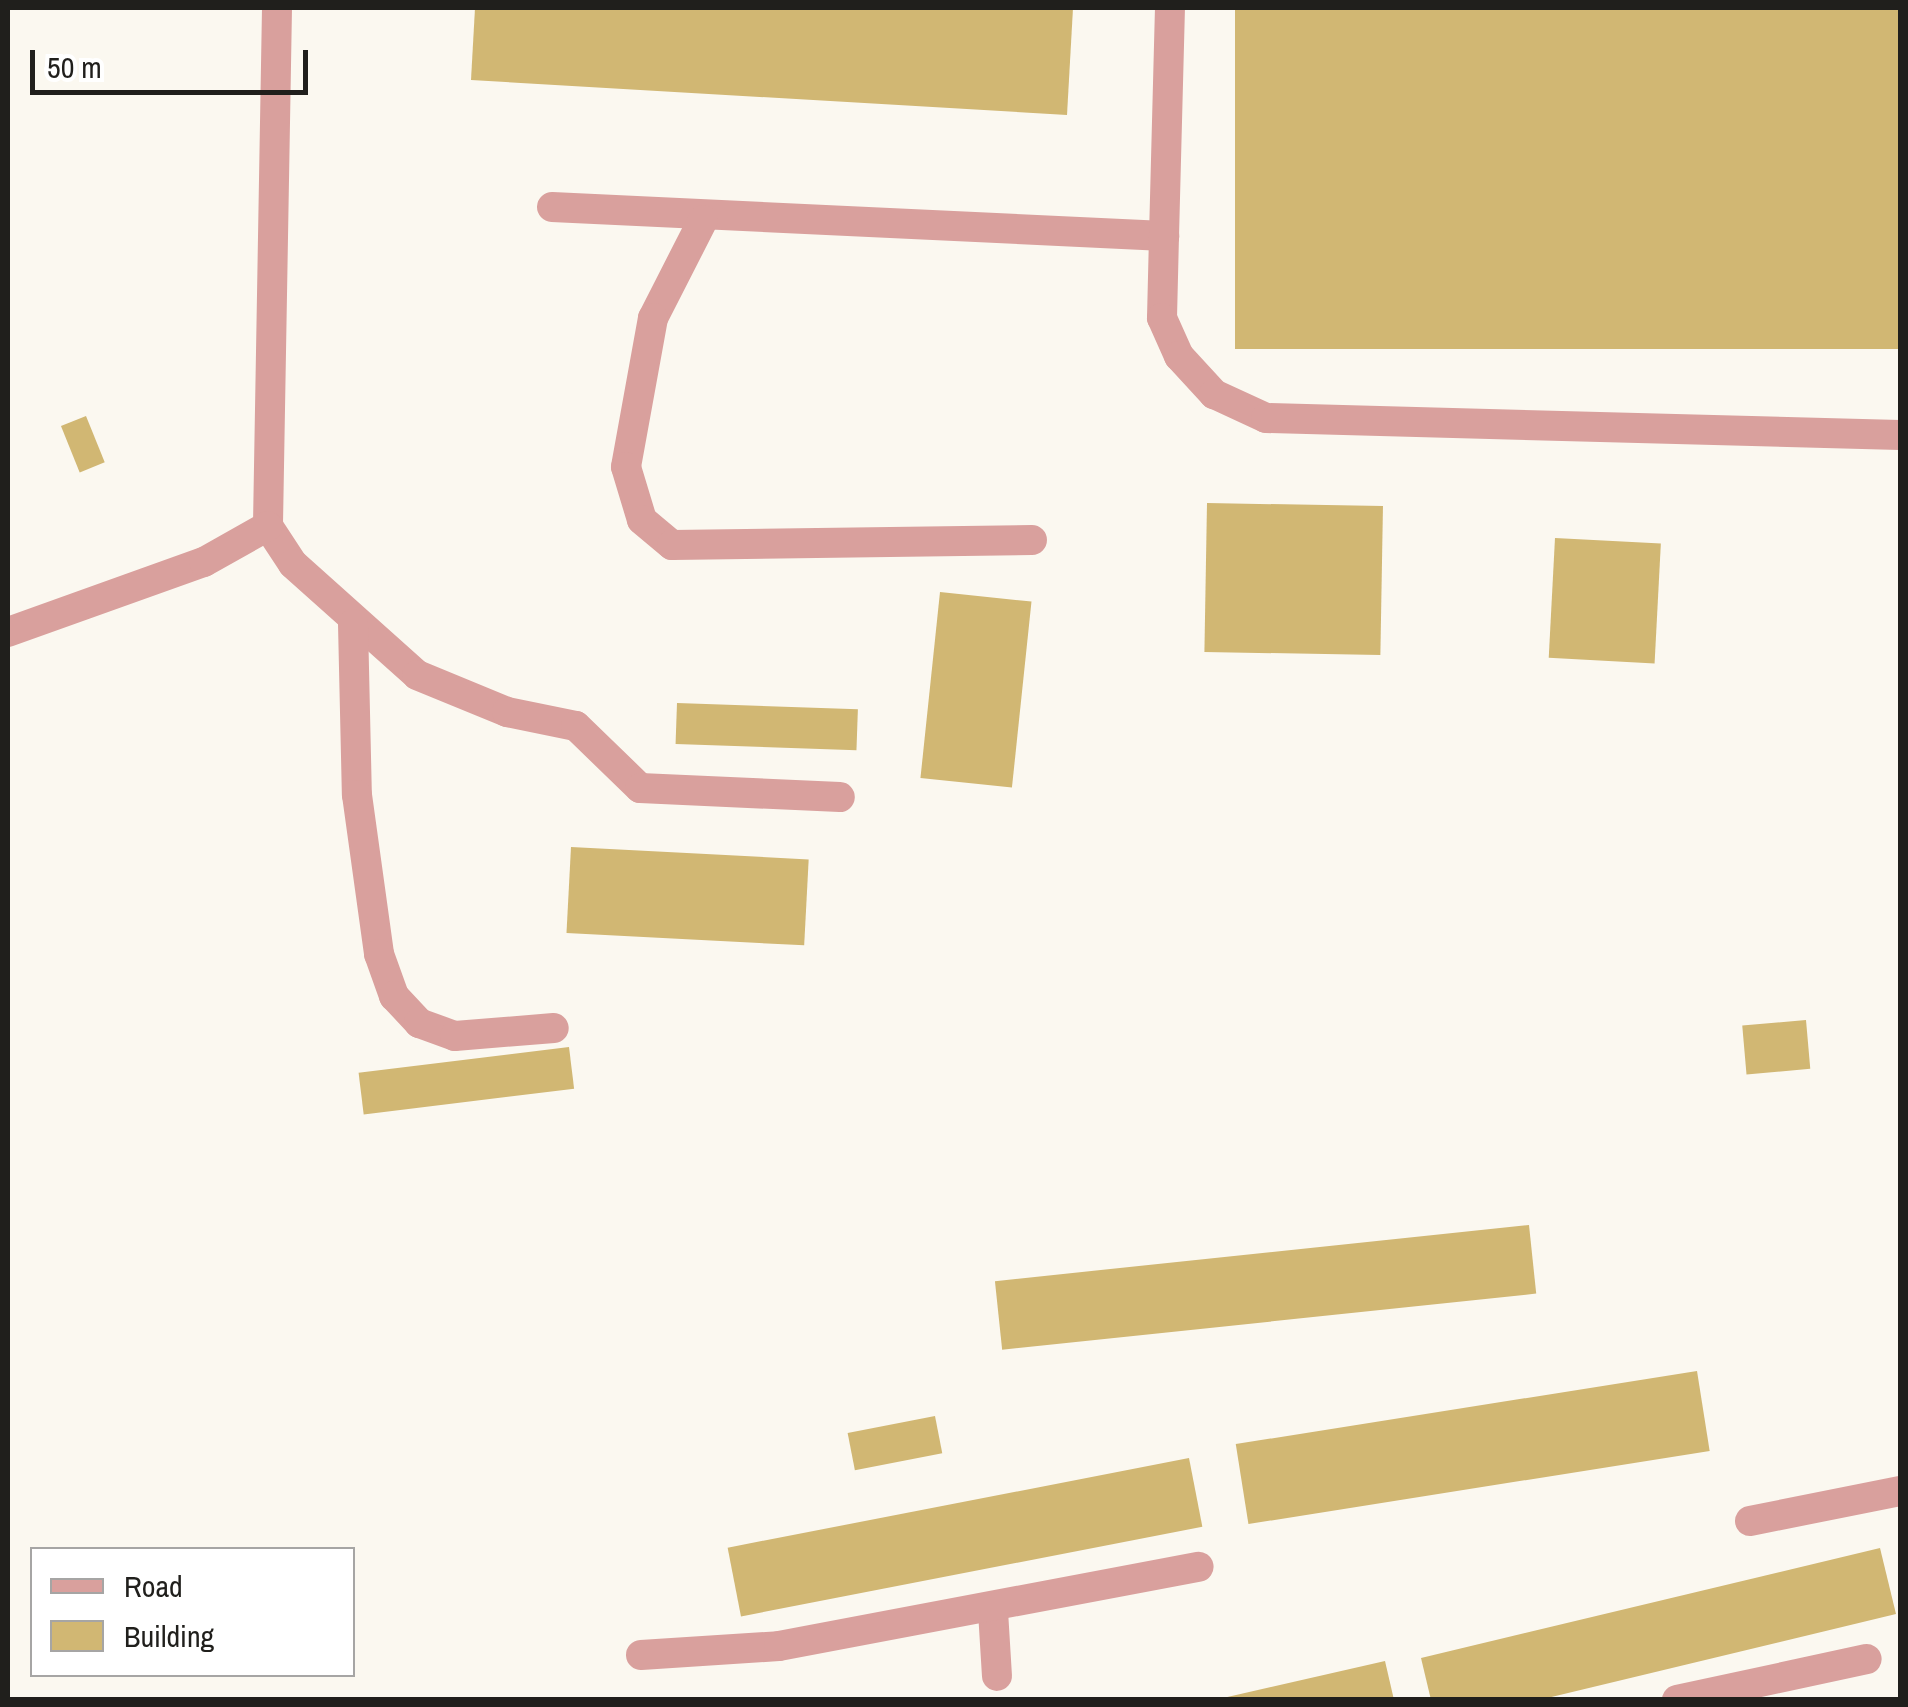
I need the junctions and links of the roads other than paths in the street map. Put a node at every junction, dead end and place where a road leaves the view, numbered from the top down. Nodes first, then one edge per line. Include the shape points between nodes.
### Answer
1 (277, 8) edge
2 (1170, 8) edge
3 (552, 207) dead end
4 (703, 220) junction
5 (1164, 236) junction
6 (1900, 434) edge
7 (268, 526) junction
8 (1032, 540) dead end
9 (353, 624) junction
10 (8, 632) edge
11 (840, 796) dead end
12 (554, 1028) dead end
13 (1900, 1491) edge
14 (1750, 1521) dead end
15 (1199, 1567) dead end
16 (993, 1610) junction
17 (641, 1654) dead end
18 (1867, 1658) dead end
19 (997, 1676) dead end
20 (1677, 1700) edge

1 - 7 street
2 - 5 street
3 - 4 street
4 - 5 street
4 - 8 street via 653,318 626,467 642,520 672,545
5 - 6 street via 1162,318 1179,356 1214,394 1266,418
7 - 9 street
7 - 10 street via 204,562
9 - 11 street via 417,676 507,712 576,726 640,788
9 - 12 street via 356,795 379,954 394,996 419,1023 456,1036
13 - 14 street
15 - 16 street
16 - 17 street via 780,1646
16 - 19 street
18 - 20 street

